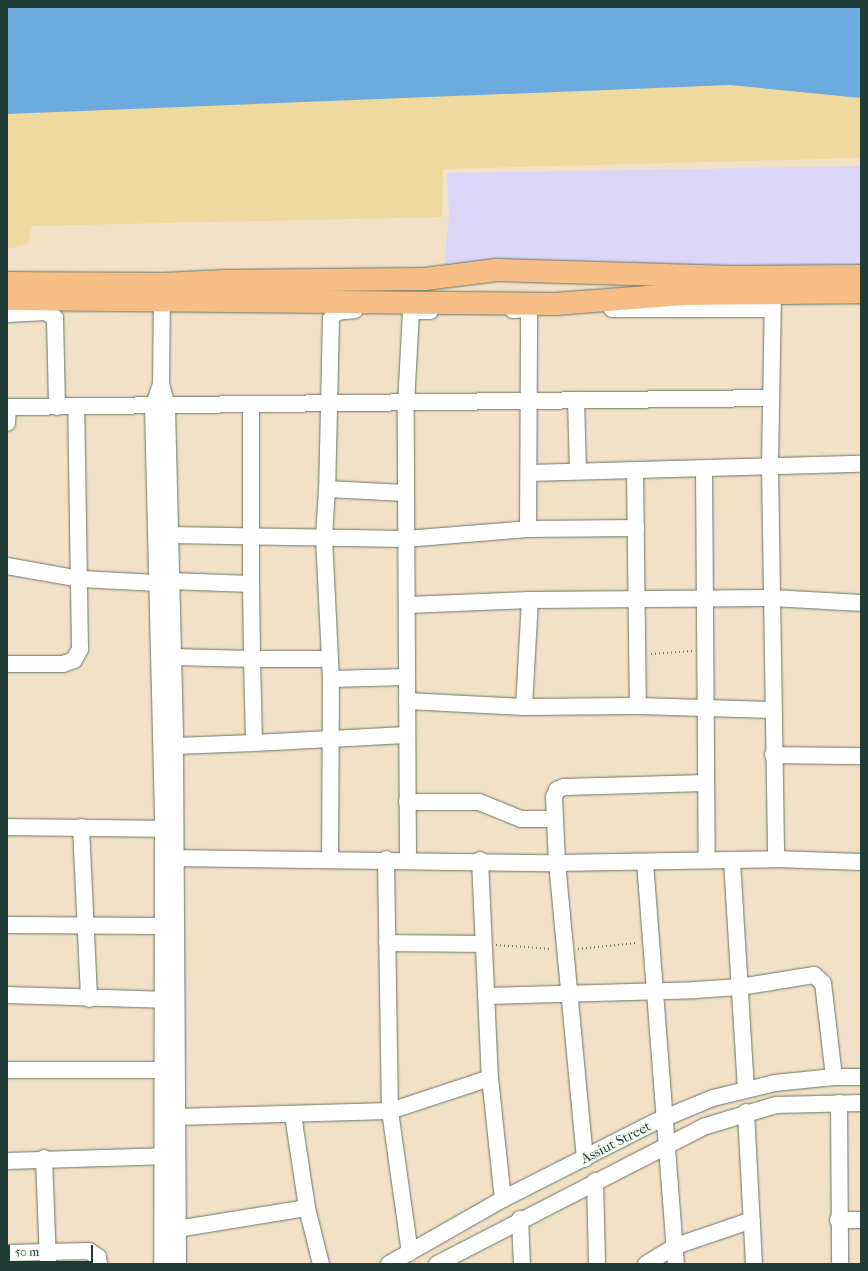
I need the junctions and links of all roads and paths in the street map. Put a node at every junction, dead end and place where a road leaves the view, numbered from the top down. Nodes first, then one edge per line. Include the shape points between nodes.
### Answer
1 (496, 270) junction
2 (554, 272) junction
3 (861, 276) edge
4 (7, 283) edge
5 (861, 292) edge
6 (162, 293) junction
7 (7, 299) edge
8 (772, 301) junction
9 (555, 304) junction
10 (483, 305) junction
11 (529, 309) junction
12 (411, 311) junction
13 (7, 314) edge
14 (771, 398) junction
15 (527, 400) junction
16 (576, 400) junction
17 (251, 404) junction
18 (329, 404) junction
19 (406, 404) junction
20 (7, 407) edge
21 (57, 407) junction
22 (76, 407) junction
23 (160, 407) junction
24 (7, 423) edge
25 (861, 464) edge
26 (770, 466) junction
27 (704, 469) junction
28 (578, 470) junction
29 (635, 471) junction
30 (529, 473) junction
31 (327, 489) junction
32 (405, 493) junction
33 (636, 528) junction
34 (528, 529) junction
35 (169, 535) junction
36 (324, 537) junction
37 (251, 538) junction
38 (405, 539) junction
39 (7, 566) edge
40 (81, 579) junction
41 (164, 582) junction
42 (251, 584) junction
43 (705, 598) junction
44 (773, 598) junction
45 (636, 599) junction
46 (530, 600) junction
47 (861, 603) edge
48 (408, 605) junction
49 (706, 650) junction
50 (637, 654) junction
51 (173, 657) junction
52 (252, 659) junction
53 (329, 659) junction
54 (7, 664) edge
55 (408, 677) junction
56 (331, 679) junction
57 (407, 701) junction
58 (638, 706) junction
59 (524, 707) junction
60 (705, 707) junction
61 (772, 710) junction
62 (406, 735) junction
63 (330, 740) junction
64 (254, 743) junction
65 (175, 746) junction
66 (773, 755) junction
67 (861, 756) edge
68 (706, 783) junction
69 (407, 802) junction
70 (554, 819) junction
71 (7, 827) edge
72 (81, 827) junction
73 (169, 829) junction
74 (176, 858) junction
75 (330, 858) junction
76 (386, 859) junction
77 (776, 859) junction
78 (408, 860) junction
79 (480, 860) junction
80 (707, 860) junction
81 (732, 861) junction
82 (645, 862) junction
83 (861, 862) edge
84 (557, 863) junction
85 (85, 924) junction
86 (7, 925) edge
87 (163, 926) junction
88 (652, 941) junction
89 (387, 943) junction
90 (483, 944) junction
91 (566, 950) junction
92 (740, 987) junction
93 (655, 992) junction
94 (7, 995) edge
95 (570, 995) junction
96 (486, 996) junction
97 (89, 999) junction
98 (162, 1000) junction
99 (7, 1070) edge
100 (163, 1070) junction
101 (834, 1077) junction
102 (861, 1077) edge
103 (490, 1078) junction
104 (775, 1083) junction
105 (746, 1088) junction
106 (839, 1103) junction
107 (861, 1103) edge
108 (776, 1105) junction
109 (390, 1111) junction
110 (746, 1112) junction
111 (292, 1115) junction
112 (176, 1116) junction
113 (664, 1118) junction
114 (667, 1145) junction
115 (162, 1156) junction
116 (44, 1158) junction
117 (585, 1159) junction
118 (7, 1161) edge
119 (595, 1181) junction
120 (503, 1199) junction
121 (307, 1208) junction
122 (520, 1219) junction
123 (752, 1220) junction
124 (838, 1220) junction
125 (861, 1220) edge
126 (177, 1229) junction
127 (676, 1246) junction
128 (7, 1253) edge
129 (410, 1253) junction
130 (48, 1257) edge
131 (452, 1260) edge
132 (99, 1264) edge
133 (162, 1264) edge
134 (178, 1264) edge
135 (321, 1264) edge
136 (388, 1264) edge
137 (437, 1264) edge
138 (522, 1264) edge
139 (597, 1264) edge
140 (646, 1264) edge
141 (676, 1264) edge
142 (754, 1264) edge
143 (840, 1264) edge

1 - 2 highway
1 - 6 highway via 424,279 226,281
1 - 10 highway via 504,273 509,280 510,292 501,300
2 - 3 highway
2 - 9 highway via 538,277 535,282 543,297
4 - 6 highway
5 - 8 highway
6 - 7 highway
6 - 10 highway
6 - 23 street
8 - 9 highway via 684,294
8 - 11 street
8 - 14 street
9 - 10 highway
11 - 12 street
11 - 15 street
12 - 18 street via 341,310 333,315
12 - 19 street
13 - 21 street via 46,312 55,318
14 - 16 street
14 - 26 street
15 - 16 street
15 - 19 street
15 - 30 street
16 - 28 street
17 - 18 street
17 - 23 street
17 - 37 street
18 - 19 street
18 - 31 street
19 - 32 street
20 - 21 street
20 - 24 street
21 - 22 street
22 - 23 street
22 - 40 street
23 - 35 street
23 - 41 street
25 - 26 street
26 - 27 street
26 - 44 street
27 - 29 street
27 - 43 street
28 - 29 street
28 - 30 street
29 - 33 street
30 - 34 street
31 - 32 street
31 - 36 street
32 - 38 street
33 - 34 street
33 - 45 street
34 - 38 street
35 - 37 street
35 - 41 street
36 - 37 street
36 - 38 street
36 - 53 street
37 - 42 street
38 - 48 street
39 - 40 street
40 - 41 street
40 - 54 street via 80,649 74,660 63,664
41 - 42 street
41 - 51 street
41 - 73 street
42 - 52 street
43 - 44 street
43 - 45 street
43 - 49 street
44 - 47 street
44 - 61 street
45 - 46 street
45 - 50 street
46 - 48 street
46 - 59 street
48 - 55 street
49 - 50 path
49 - 60 street
50 - 58 street
51 - 52 street
51 - 65 street
52 - 53 street
52 - 64 street
53 - 56 street
55 - 56 street
55 - 57 street
56 - 63 street
57 - 59 street
57 - 62 street
58 - 59 street
58 - 60 street
60 - 61 street
60 - 68 street
61 - 66 street
62 - 63 street
62 - 69 street
63 - 64 street
63 - 75 street
64 - 65 street
65 - 73 street
66 - 67 street
66 - 77 street
68 - 70 street via 564,787 557,790 554,797
68 - 80 street
69 - 70 street via 479,802 521,819
69 - 78 street
70 - 84 street
71 - 72 street
72 - 73 street
72 - 85 street
73 - 74 street
73 - 87 street
74 - 75 street
74 - 112 street
75 - 76 street
76 - 78 street
76 - 89 street
77 - 81 street
77 - 83 street
78 - 79 street
79 - 84 street
79 - 90 street
80 - 81 street
80 - 82 street
81 - 92 street
82 - 84 street
82 - 88 street
84 - 91 street
85 - 86 street
85 - 87 street
85 - 97 street
87 - 98 street
88 - 91 path
88 - 93 street
89 - 90 street
89 - 109 street
90 - 91 path
90 - 96 street
91 - 95 street
92 - 93 street
92 - 101 street via 811,975 820,978
92 - 105 street
93 - 95 street
93 - 113 street
94 - 97 street
95 - 96 street
95 - 117 street
96 - 103 street
97 - 98 street
98 - 100 street
99 - 100 street
100 - 115 street
101 - 102 street, Assiut Street
101 - 104 street, Assiut Street
103 - 109 street
103 - 120 street
104 - 105 street, Assiut Street
104 - 108 street
105 - 113 street, Assiut Street
106 - 107 street, Assiut Street
106 - 108 street, Assiut Street
106 - 124 street
108 - 110 street, Assiut Street
109 - 111 street
109 - 129 street
110 - 114 street, Assiut Street via 706,1126
110 - 123 street
111 - 112 street
111 - 121 street
112 - 126 street
113 - 114 street
113 - 117 street, Assiut Street
114 - 119 street, Assiut Street
114 - 127 street
115 - 116 street
115 - 133 street
116 - 118 street
116 - 130 street
117 - 120 street, Assiut Street
119 - 122 street, Assiut Street
119 - 139 street
120 - 129 street, Assiut Street
121 - 126 street
121 - 135 street
122 - 131 street, Assiut Street
122 - 138 street
123 - 127 street
123 - 142 street
124 - 125 street
124 - 143 street
126 - 134 street
127 - 140 street
127 - 141 street
128 - 130 street
129 - 136 street, Assiut Street
130 - 132 street via 89,1251 98,1256
131 - 137 street, Assiut Street

